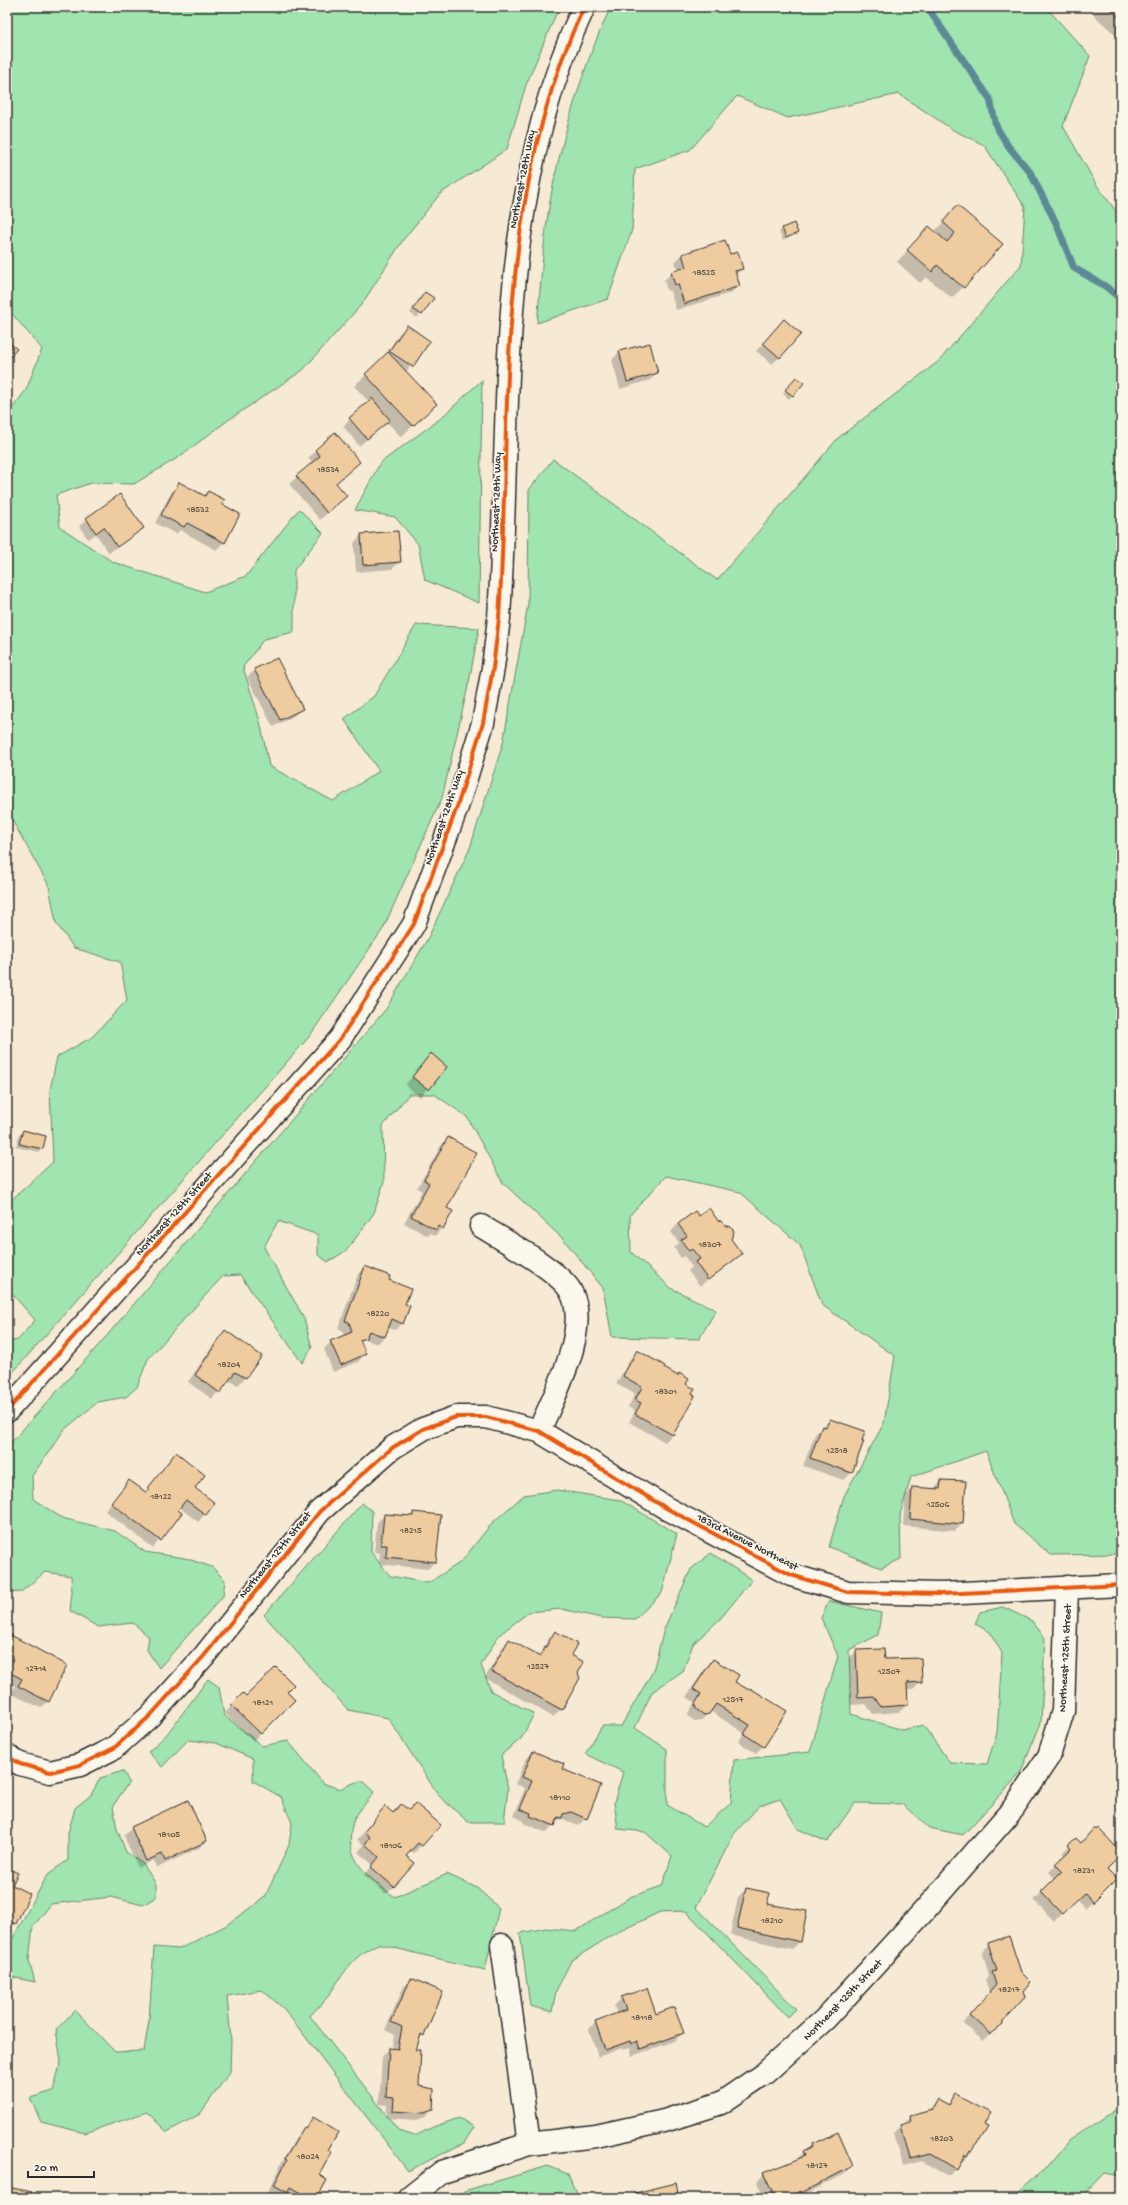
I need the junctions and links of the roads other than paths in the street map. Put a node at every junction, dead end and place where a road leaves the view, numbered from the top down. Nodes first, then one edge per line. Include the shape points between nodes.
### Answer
1 (584, 7) edge
2 (376, 985) joint
3 (481, 1226) dead end
4 (7, 1411) edge
5 (539, 1431) junction
6 (1121, 1585) edge
7 (1067, 1587) junction
8 (7, 1756) edge
9 (502, 1945) dead end
10 (529, 2144) junction
11 (409, 2198) edge

1 - 2 street, Northeast 128th Way via 564,55 541,124 520,221 511,305 499,618 483,724 457,807 414,924
2 - 4 street, Northeast 128th Street via 340,1039
3 - 5 street via 549,1269 570,1290 577,1316 572,1352
5 - 7 street, 183rd Avenue Northeast via 666,1508 792,1575 848,1592 941,1594
5 - 8 street, Northeast 127th Street via 486,1417 456,1417 423,1429 392,1448 320,1511 204,1656 150,1716 114,1748 80,1765 50,1772 20,1764
6 - 7 street, 183rd Avenue Northeast
7 - 10 street, Northeast 125th Street via 1063,1711 1049,1756 1012,1809 924,1911 825,2019 765,2073 721,2103 664,2121 596,2136
9 - 10 street
10 - 11 street, Northeast 125th Street via 442,2172

